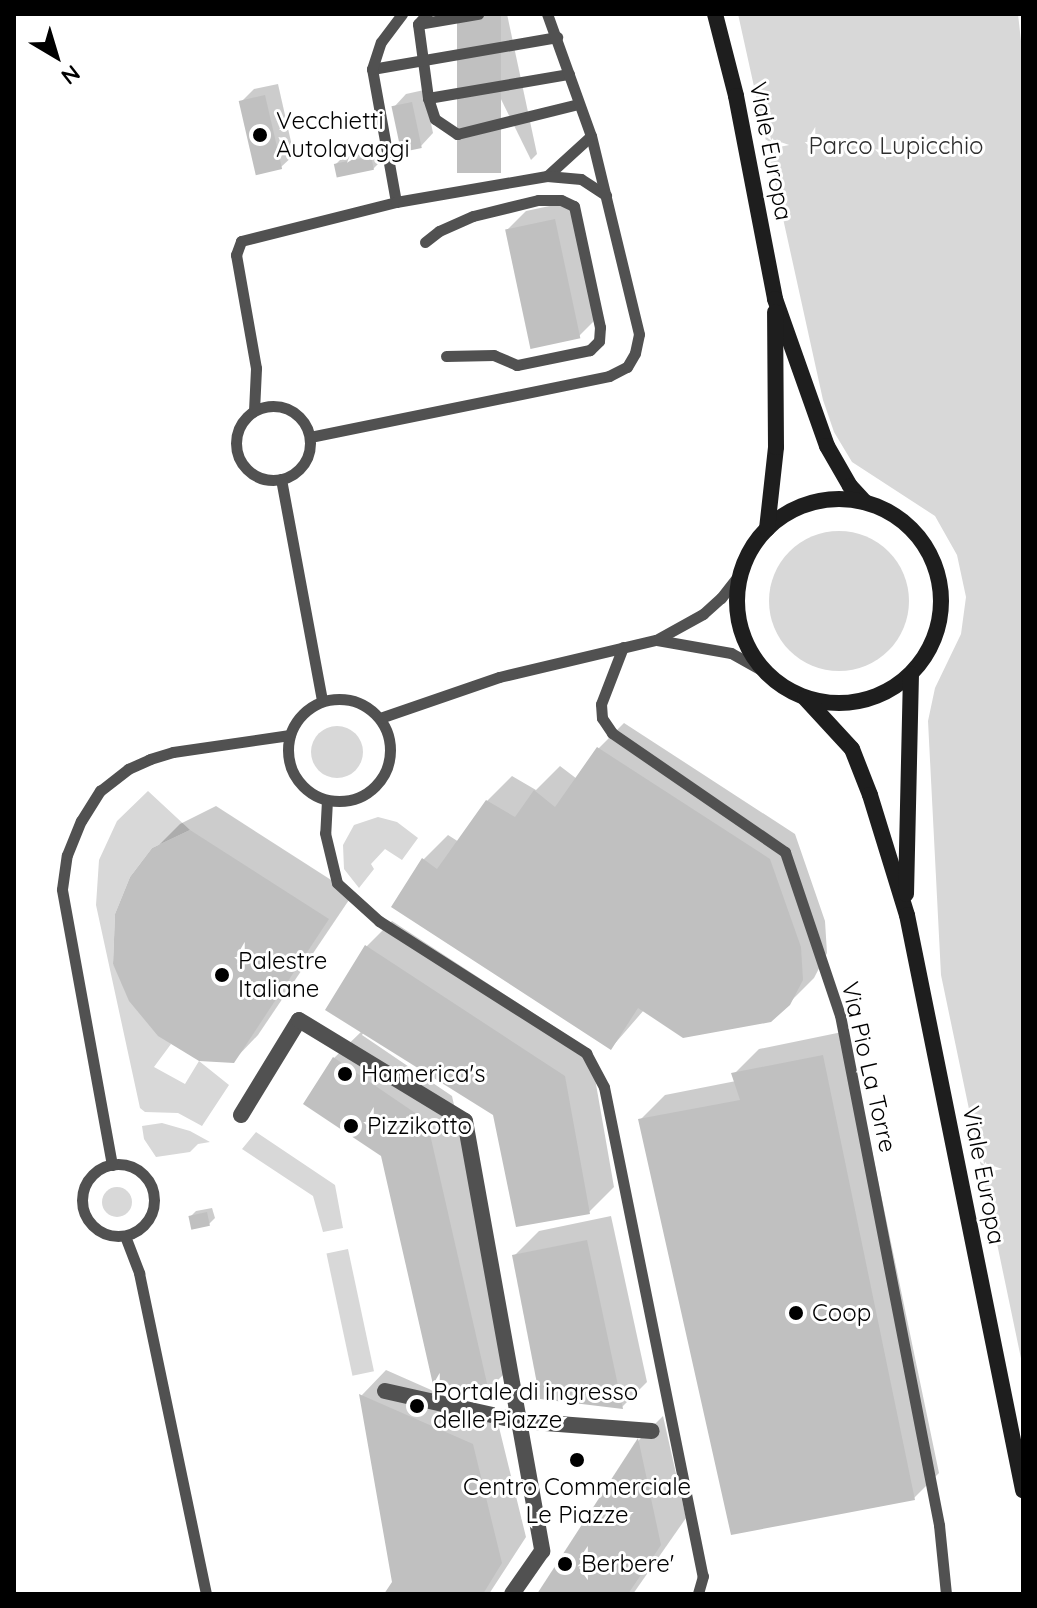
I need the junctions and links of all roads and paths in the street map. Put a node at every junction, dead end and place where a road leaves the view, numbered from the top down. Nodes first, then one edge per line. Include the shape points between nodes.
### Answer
1 (402, 14) edge
2 (427, 14) edge
3 (478, 14) edge
4 (547, 14) edge
5 (715, 14) edge
6 (418, 24) junction
7 (557, 37) junction
8 (422, 62) junction
9 (372, 69) junction
10 (569, 74) junction
11 (428, 98) junction
12 (578, 104) junction
13 (591, 136) junction
14 (547, 176) junction
15 (606, 195) junction
16 (396, 202) junction
17 (425, 242) dead end
18 (775, 299) junction
19 (446, 356) dead end
20 (254, 411) junction
21 (310, 437) junction
22 (281, 479) junction
23 (865, 502) junction
24 (767, 529) junction
25 (742, 571) junction
26 (656, 640) junction
27 (623, 647) junction
28 (767, 673) junction
29 (911, 674) junction
30 (805, 698) junction
31 (322, 701) junction
32 (380, 718) junction
33 (290, 735) junction
34 (327, 800) junction
35 (907, 915) junction
36 (241, 1115) dead end
37 (112, 1165) junction
38 (125, 1236) junction
39 (385, 1391) dead end
40 (519, 1421) junction
41 (652, 1431) dead end
42 (1023, 1490) edge
43 (206, 1594) edge
44 (512, 1594) edge
45 (698, 1594) edge
46 (946, 1594) edge

1 - 9 lane via 381,42
2 - 6 lane
3 - 6 lane
4 - 7 lane
5 - 18 street, Viale Europa
6 - 8 lane
7 - 8 lane
7 - 10 lane
8 - 9 lane
8 - 11 lane
9 - 16 lane
10 - 11 lane
10 - 12 lane
11 - 12 lane via 435,119 457,134
12 - 13 lane
13 - 14 lane
13 - 15 lane
14 - 15 lane via 571,175
14 - 16 lane
15 - 21 lane via 639,334 627,367 609,376
16 - 20 lane via 241,241 236,255 256,368
17 - 19 lane via 473,216 538,200 574,206 600,327 599,341 590,350 517,365 494,355
18 - 23 street, Viale Europa via 827,446
18 - 24 street, Viale Europa via 776,447
20 - 21 lane via 274,406 293,412
20 - 22 lane via 240,426 238,457 251,473
21 - 22 lane via 300,468
22 - 31 lane
23 - 24 street via 835,499 801,507
23 - 29 street via 901,519 935,564 942,598 936,634
24 - 25 street
25 - 26 lane via 703,614
25 - 28 street via 739,622 750,652
26 - 27 lane
26 - 28 lane via 731,653
27 - 32 lane via 499,677
27 - 46 lane, Via Pio La Torre via 601,704 602,718 612,733 785,852 840,1015 939,1525
28 - 30 street
29 - 30 street via 887,691 859,701
29 - 35 street, Viale Europa
30 - 35 street, Viale Europa via 852,749
31 - 32 lane via 354,700
31 - 33 lane via 297,721
32 - 34 lane via 391,746 385,775 361,797
33 - 34 lane via 291,768 299,783
33 - 37 lane via 150,759 100,791 81,821 67,855 62,889
34 - 45 lane via 325,833 337,883 379,921 586,1053 604,1087 703,1576
35 - 42 street, Viale Europa
36 - 40 street via 299,1020 465,1121
37 - 38 lane via 136,1169 154,1199 143,1227
37 - 38 lane via 87,1181 81,1201 88,1221 104,1234
38 - 43 lane via 139,1273
39 - 40 street
40 - 41 street
40 - 44 street via 542,1551

